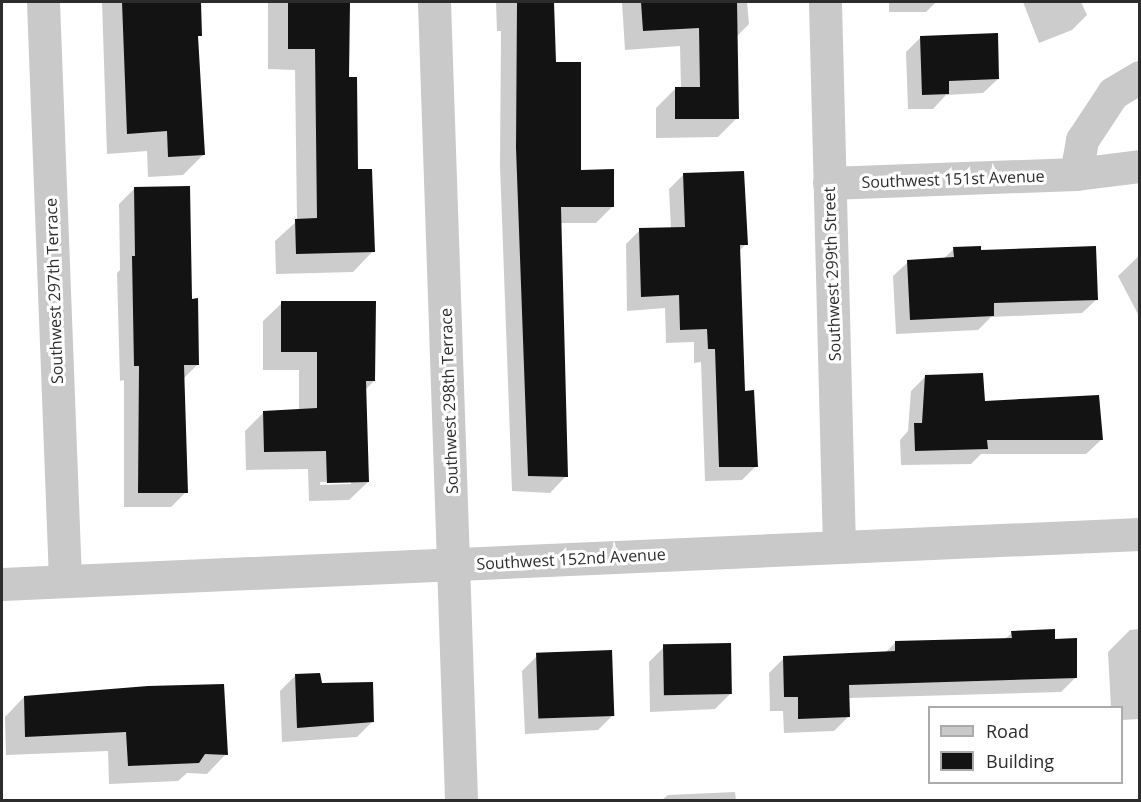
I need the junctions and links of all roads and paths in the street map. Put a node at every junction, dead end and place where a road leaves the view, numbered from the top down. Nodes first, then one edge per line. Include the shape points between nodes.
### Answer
1 (43, 2) edge
2 (434, 2) edge
3 (825, 2) edge
4 (1140, 77) edge
5 (1140, 166) edge
6 (1076, 174) junction
7 (829, 183) junction
8 (1140, 534) edge
9 (839, 546) junction
10 (454, 566) junction
11 (65, 582) junction
12 (2, 584) edge
13 (461, 801) edge

1 - 11 street, Southwest 297th Terrace
2 - 10 street, Southwest 298th Terrace
3 - 7 street, Southwest 299th Street
4 - 6 street via 1113,93 1106,103 1082,140
5 - 6 street, Southwest 151st Avenue
6 - 7 street, Southwest 151st Avenue
7 - 9 street, Southwest 299th Street
8 - 9 street, Southwest 152nd Avenue
9 - 10 street, Southwest 152nd Avenue
10 - 11 street, Southwest 152nd Avenue
10 - 13 street, Southwest 298th Terrace
11 - 12 street, Southwest 152nd Avenue

